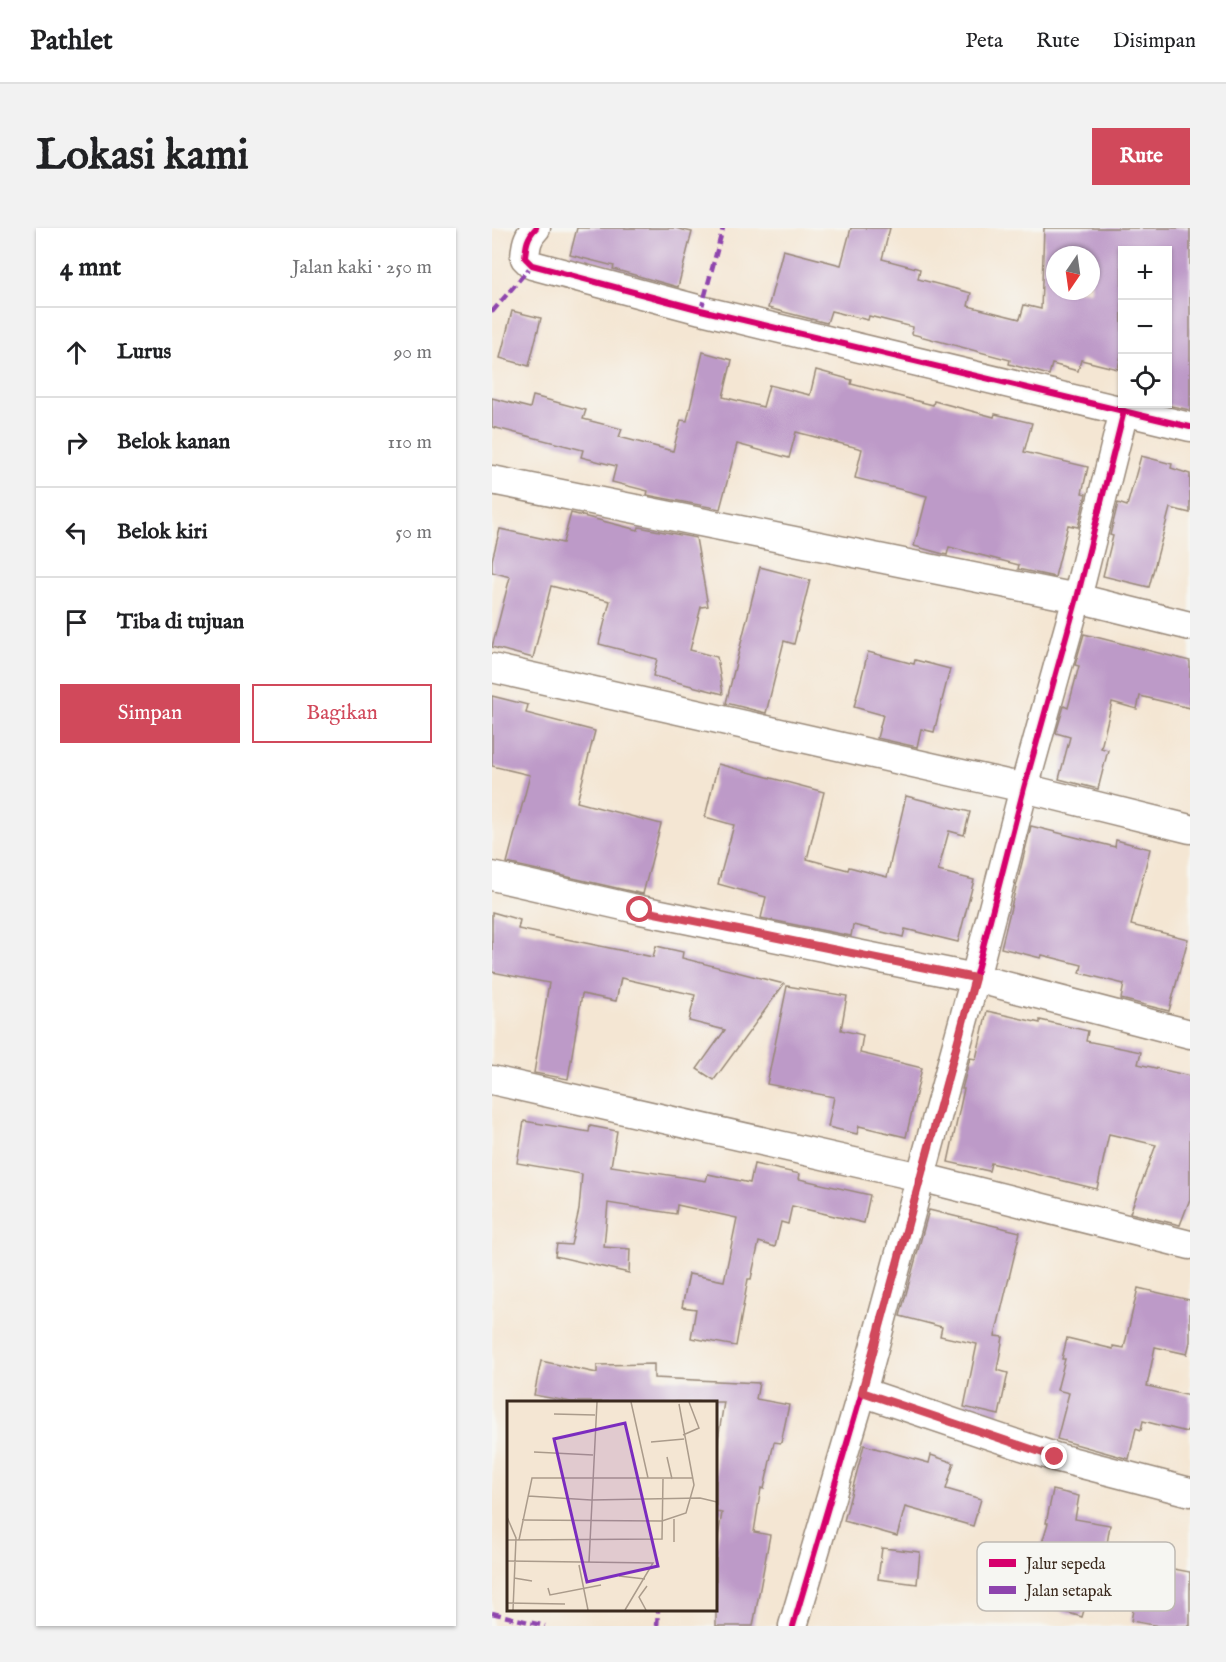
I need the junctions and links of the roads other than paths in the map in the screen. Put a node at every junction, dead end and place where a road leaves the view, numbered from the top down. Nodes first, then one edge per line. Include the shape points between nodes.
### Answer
1 (536, 228) edge
2 (1124, 411) junction
3 (1190, 427) edge
4 (492, 480) edge
5 (1077, 598) junction
6 (1190, 626) edge
7 (492, 668) edge
8 (1024, 788) junction
9 (1190, 829) edge
10 (492, 876) edge
11 (975, 978) junction
12 (1190, 1034) edge
13 (492, 1080) edge
14 (920, 1177) junction
15 (1190, 1245) edge
16 (862, 1392) junction
17 (1190, 1492) edge
18 (793, 1626) edge

1 - 2 street via 529,236 525,258 532,265 712,313
2 - 3 street
2 - 5 street
4 - 5 street
5 - 6 street
5 - 8 street
7 - 8 street
8 - 9 street
8 - 11 street
10 - 11 street
11 - 12 street
11 - 14 street
13 - 14 street
14 - 15 street
14 - 16 street
16 - 17 street via 1055,1457
16 - 18 street

